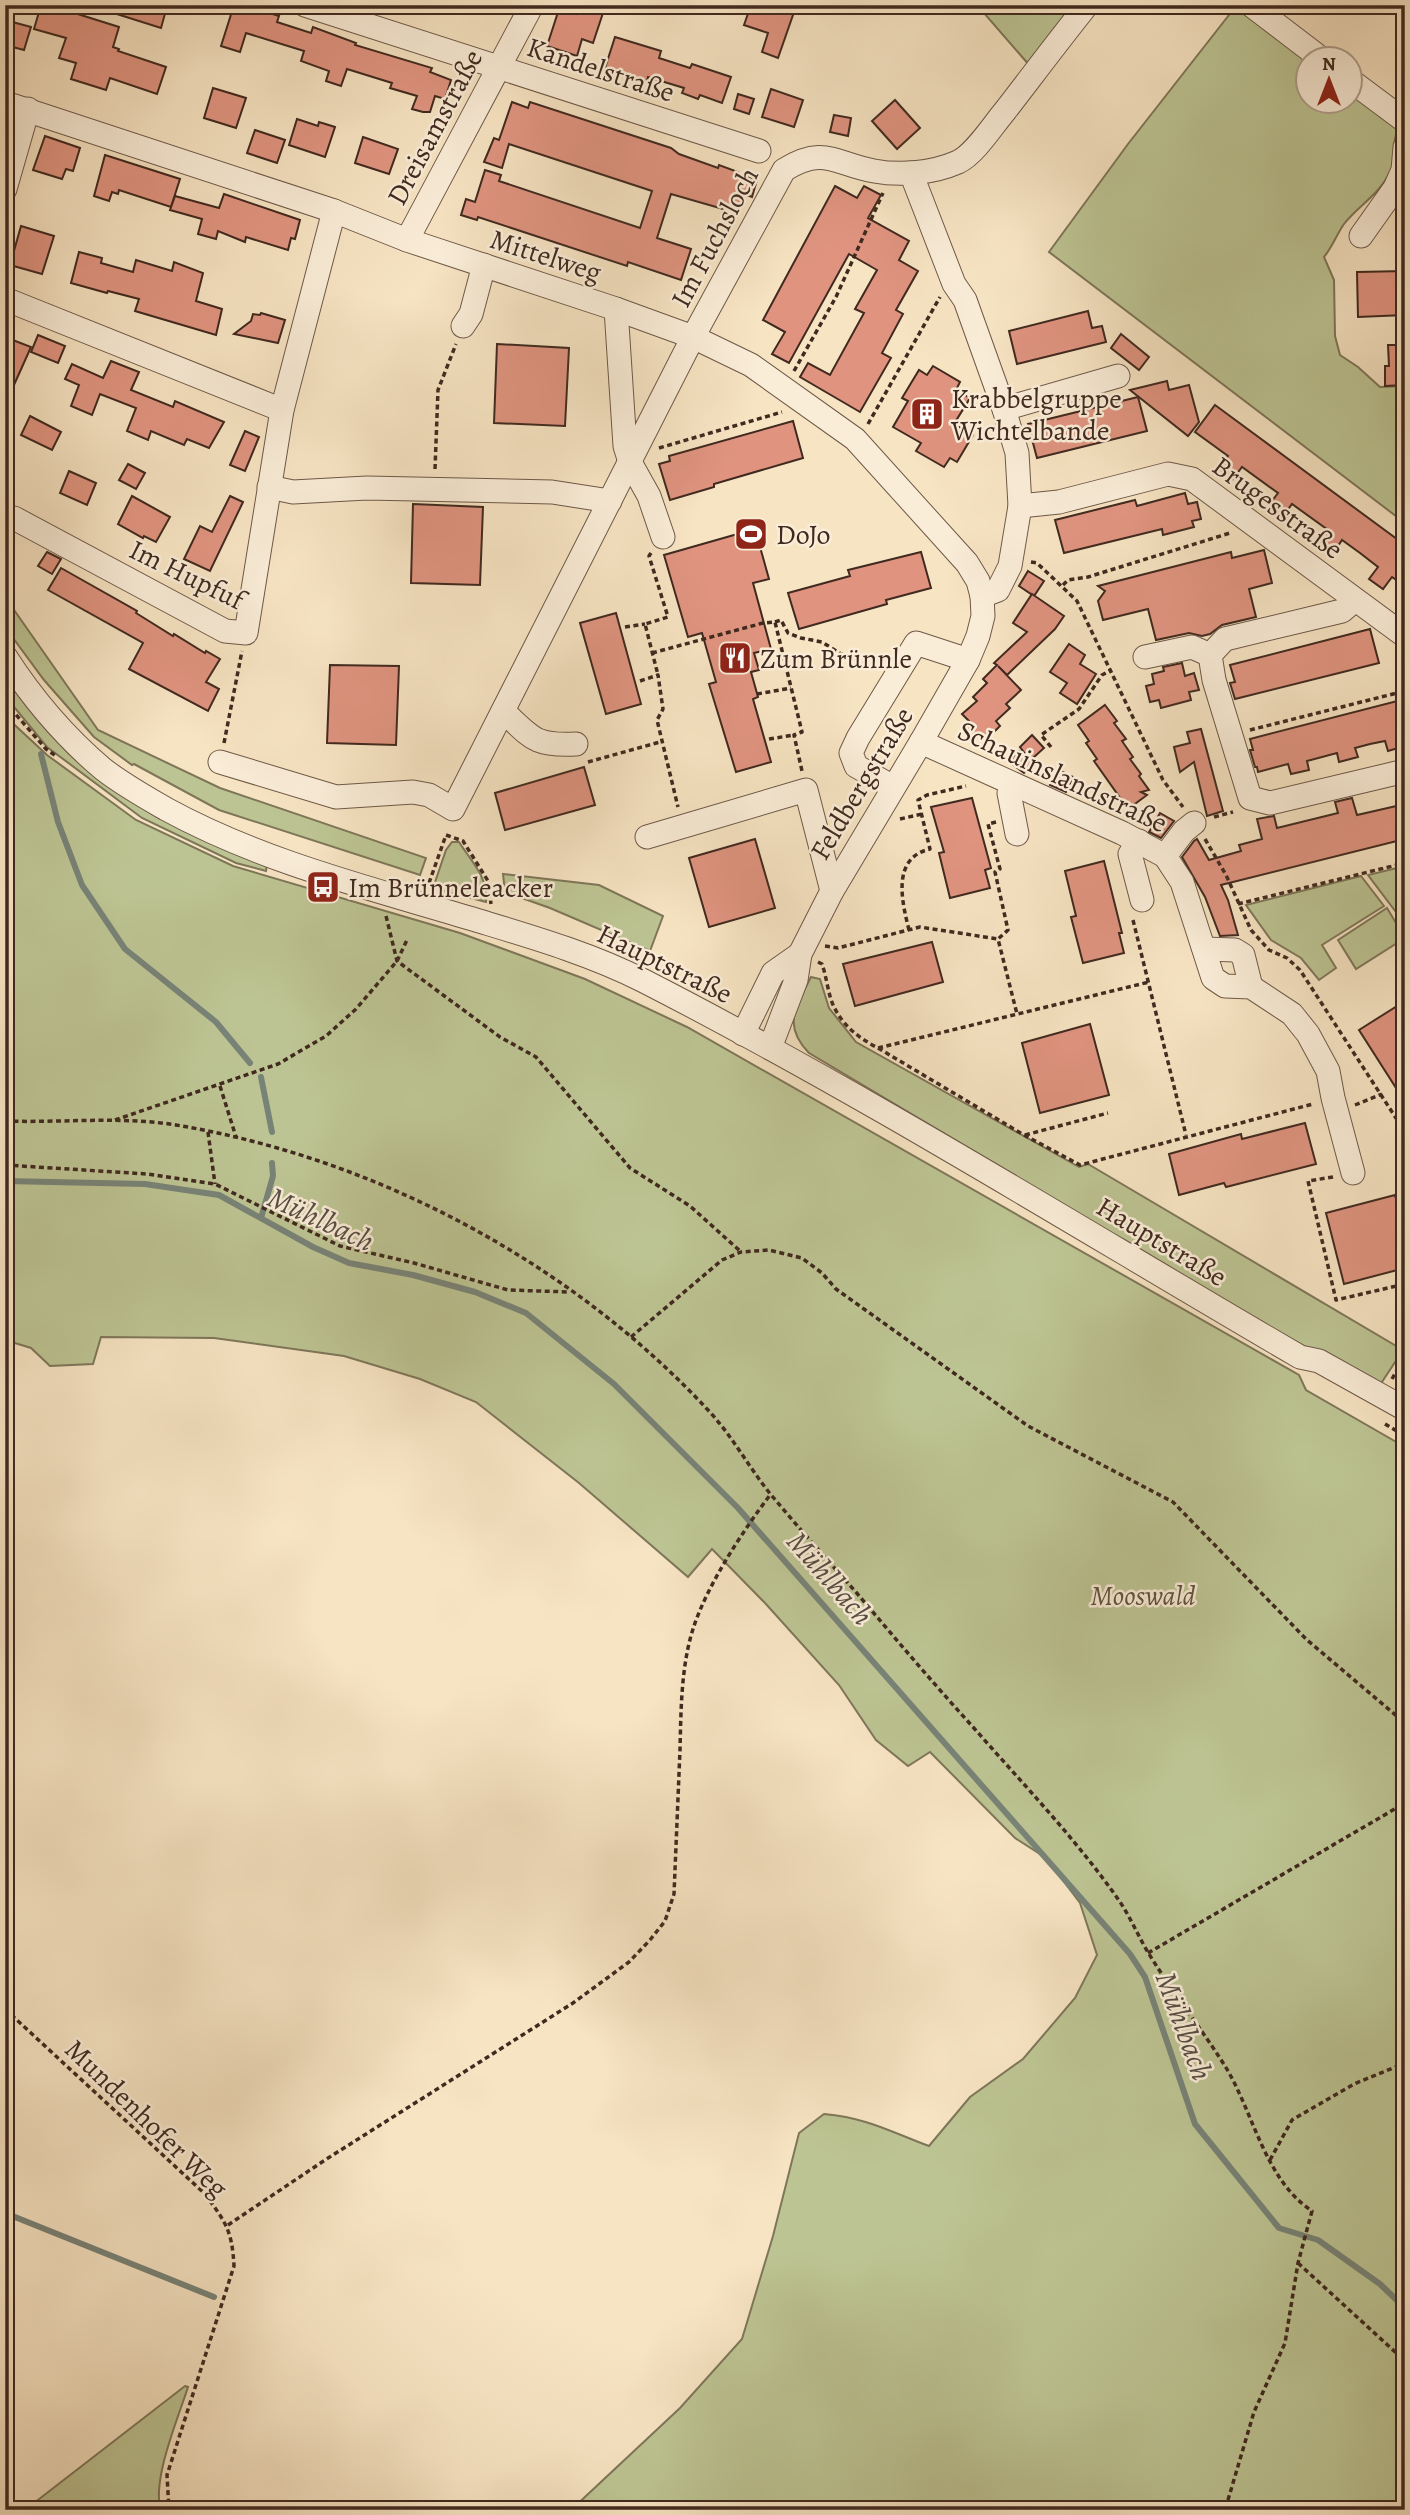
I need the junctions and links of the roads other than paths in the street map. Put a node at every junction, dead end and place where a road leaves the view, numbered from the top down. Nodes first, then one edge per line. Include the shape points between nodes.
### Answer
1 (305, 5) edge
2 (532, 5) edge
3 (1087, 5) edge
4 (1251, 5) edge
5 (1305, 46) edge
6 (500, 67) junction
7 (1364, 90) edge
8 (5, 103) edge
9 (28, 109) junction
10 (1405, 121) edge
11 (1405, 147) edge
12 (759, 151) dead end
13 (901, 174) junction
14 (5, 189) edge
15 (334, 211) junction
16 (1361, 236) dead end
17 (407, 240) junction
18 (484, 265) junction
19 (5, 299) edge
20 (616, 309) junction
21 (463, 326) road end
22 (693, 337) junction
23 (1118, 376) dead end
24 (1004, 409) junction
25 (282, 410) junction
26 (630, 462) junction
27 (270, 487) junction
28 (610, 501) junction
29 (1020, 506) junction
30 (14, 518) dead end
31 (663, 537) road end
32 (982, 596) junction
33 (1355, 600) junction
34 (1405, 636) edge
35 (1210, 655) junction
36 (5, 656) edge
37 (1145, 657) dead end
38 (968, 660) junction
39 (503, 711) junction
40 (921, 742) junction
41 (576, 753) road end
42 (220, 762) road end
43 (1405, 771) edge
44 (1013, 784) junction
45 (893, 787) junction
46 (1194, 823) dead end
47 (1015, 826) road end
48 (647, 837) dead end
49 (1139, 841) junction
50 (1165, 856) junction
51 (832, 891) junction
52 (1137, 908) road end
53 (803, 949) junction
54 (1204, 949) junction
55 (1251, 987) junction
56 (743, 1034) junction
57 (770, 1048) junction
58 (1353, 1173) road end
59 (1300, 1357) junction
60 (1405, 1409) edge
61 (1405, 1424) edge

1 - 6 street, Kandelstraße
2 - 6 street, Dreisamstraße
3 - 13 street, Im Fuchsloch via 981,141 960,161
4 - 5 street
6 - 12 street, Kandelstraße
6 - 17 street, Dreisamstraße
7 - 10 street
8 - 9 street, Mittelweg
9 - 14 street
9 - 15 street, Mittelweg
11 - 16 street via 1404,170
13 - 22 street, Im Fuchsloch via 872,171 823,156 799,160 784,170
13 - 24 street via 965,300
15 - 17 street, Mittelweg
15 - 25 street, Im Hupfuf
17 - 18 street, Mittelweg
18 - 20 street, Mittelweg
18 - 21 street via 471,314
19 - 25 street
20 - 22 street, Mittelweg
20 - 26 street via 621,406
22 - 26 street
22 - 32 street, Mittelweg via 751,365 787,399 855,439 967,563
23 - 24 street
24 - 29 street via 1017,453
25 - 27 street, Im Hupfuf
26 - 28 street
26 - 31 street via 649,496
27 - 28 street via 293,492 367,488 552,492
27 - 30 street, Im Hupfuf via 246,634 225,631
28 - 39 street
29 - 32 street via 1010,566 998,590
29 - 33 street, Brugesstraße via 1059,502 1168,474 1192,479
32 - 38 street, Feldbergstraße via 983,616
33 - 34 street, Brugesstraße
33 - 35 street via 1342,611 1225,639
35 - 37 street via 1192,647
35 - 43 street via 1250,798 1270,803
36 - 56 street, Hauptstraße via 43,709 104,770 237,844 586,956
38 - 40 street, Feldbergstraße
38 - 45 street via 916,643 895,676 851,753 856,766
39 - 41 street via 535,741
39 - 42 street via 453,809 413,792 336,797
40 - 44 street, Schauinslandstraße
40 - 45 street, Feldbergstraße
44 - 47 street via 1009,793
44 - 49 street, Schauinslandstraße
45 - 51 street, Feldbergstraße
46 - 50 street
48 - 51 street via 806,790
49 - 50 street, Schauinslandstraße
49 - 52 street via 1130,854
50 - 54 street, Schauinslandstraße via 1182,882
51 - 53 street, Feldbergstraße
53 - 56 street, Feldbergstraße via 773,973
53 - 57 street, Feldbergstraße
54 - 55 street, Schauinslandstraße via 1213,978 1225,986
54 - 55 street via 1235,950 1243,955
55 - 58 street, Schauinslandstraße via 1292,1014 1308,1034 1328,1071
56 - 57 street, Hauptstraße
57 - 59 street, Hauptstraße
59 - 60 street, Hauptstraße via 1319,1361
59 - 61 street, Hauptstraße via 1312,1372

